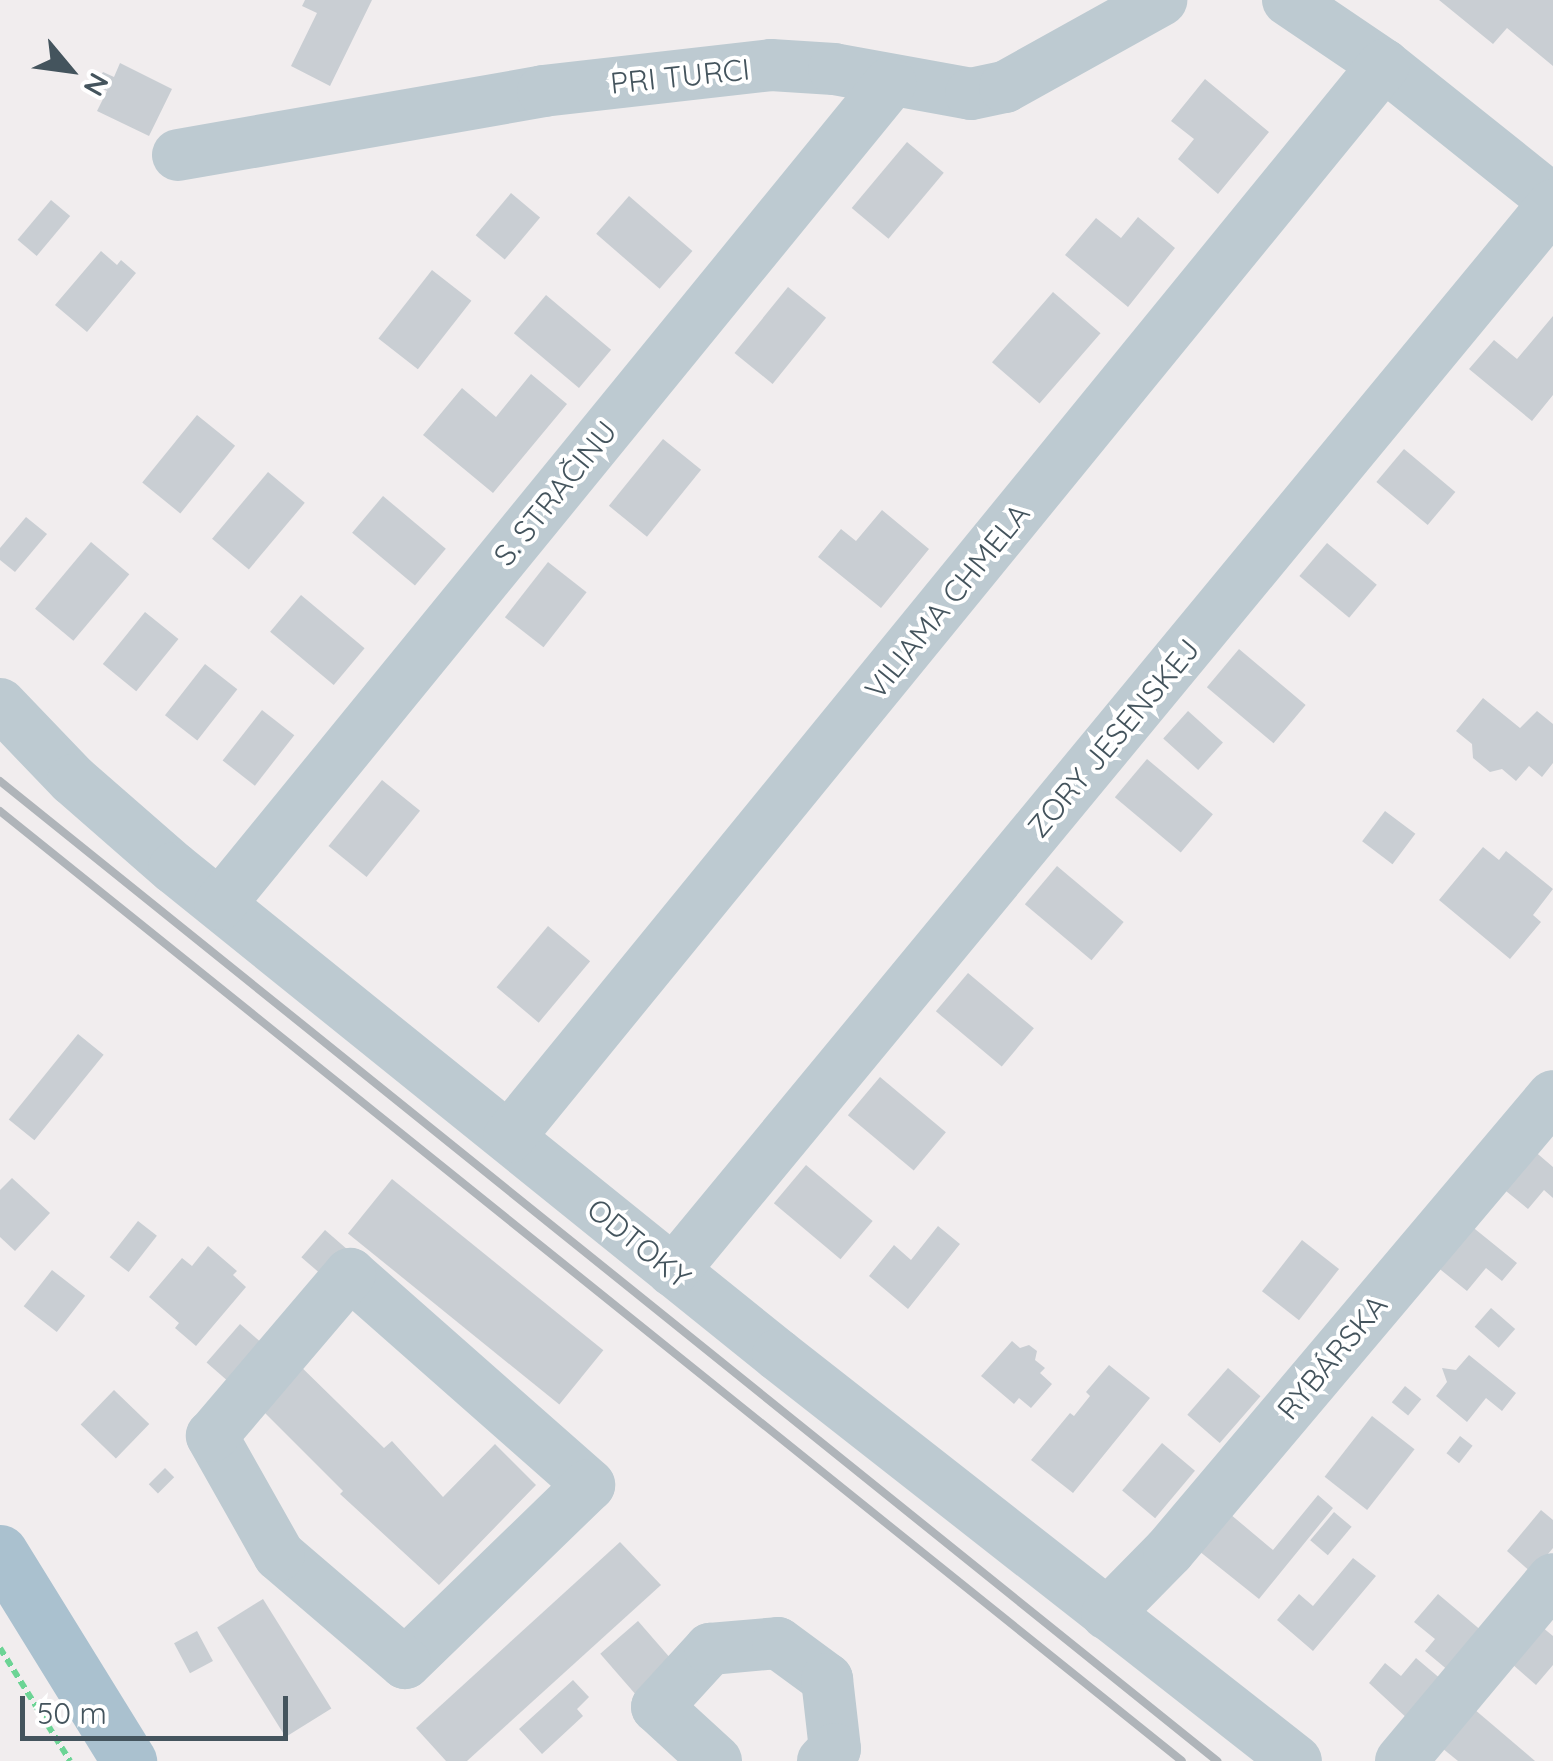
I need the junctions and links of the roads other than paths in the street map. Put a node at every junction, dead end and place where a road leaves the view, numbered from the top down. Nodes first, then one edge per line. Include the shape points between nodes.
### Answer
1 (1161, 0) edge
2 (1288, 0) edge
3 (1384, 64) junction
4 (890, 82) junction
5 (178, 154) dead end
6 (1553, 202) edge
7 (0, 704) edge
8 (220, 904) junction
9 (1553, 1096) edge
10 (510, 1137) junction
11 (673, 1271) junction
12 (0, 1552) edge
13 (279, 1555) joint
14 (1553, 1580) edge
15 (1107, 1614) junction
16 (128, 1761) edge
17 (716, 1761) edge
18 (823, 1761) edge
19 (1296, 1761) edge
20 (1401, 1761) edge

1 - 4 street, PRI TURCI via 1006,87 971,94
2 - 3 street
3 - 6 street
3 - 10 street, VILIAMA CHMELA
4 - 5 street, PRI TURCI via 834,69 770,65 542,91
4 - 8 street, S. STRAČINU
6 - 11 street, ZORY JESENSKEJ
7 - 8 street, ODTOKY via 73,780
8 - 10 street, ODTOKY
9 - 15 street, RYBÁRSKA via 1169,1551
10 - 11 street, ODTOKY
11 - 15 street, ODTOKY
12 - 16 main road
13 - 13 street via 405,1663 589,1484 350,1274 212,1436
14 - 20 street
15 - 19 street, ODTOKY
17 - 18 street via 657,1707 710,1650 778,1643 827,1679 835,1749

